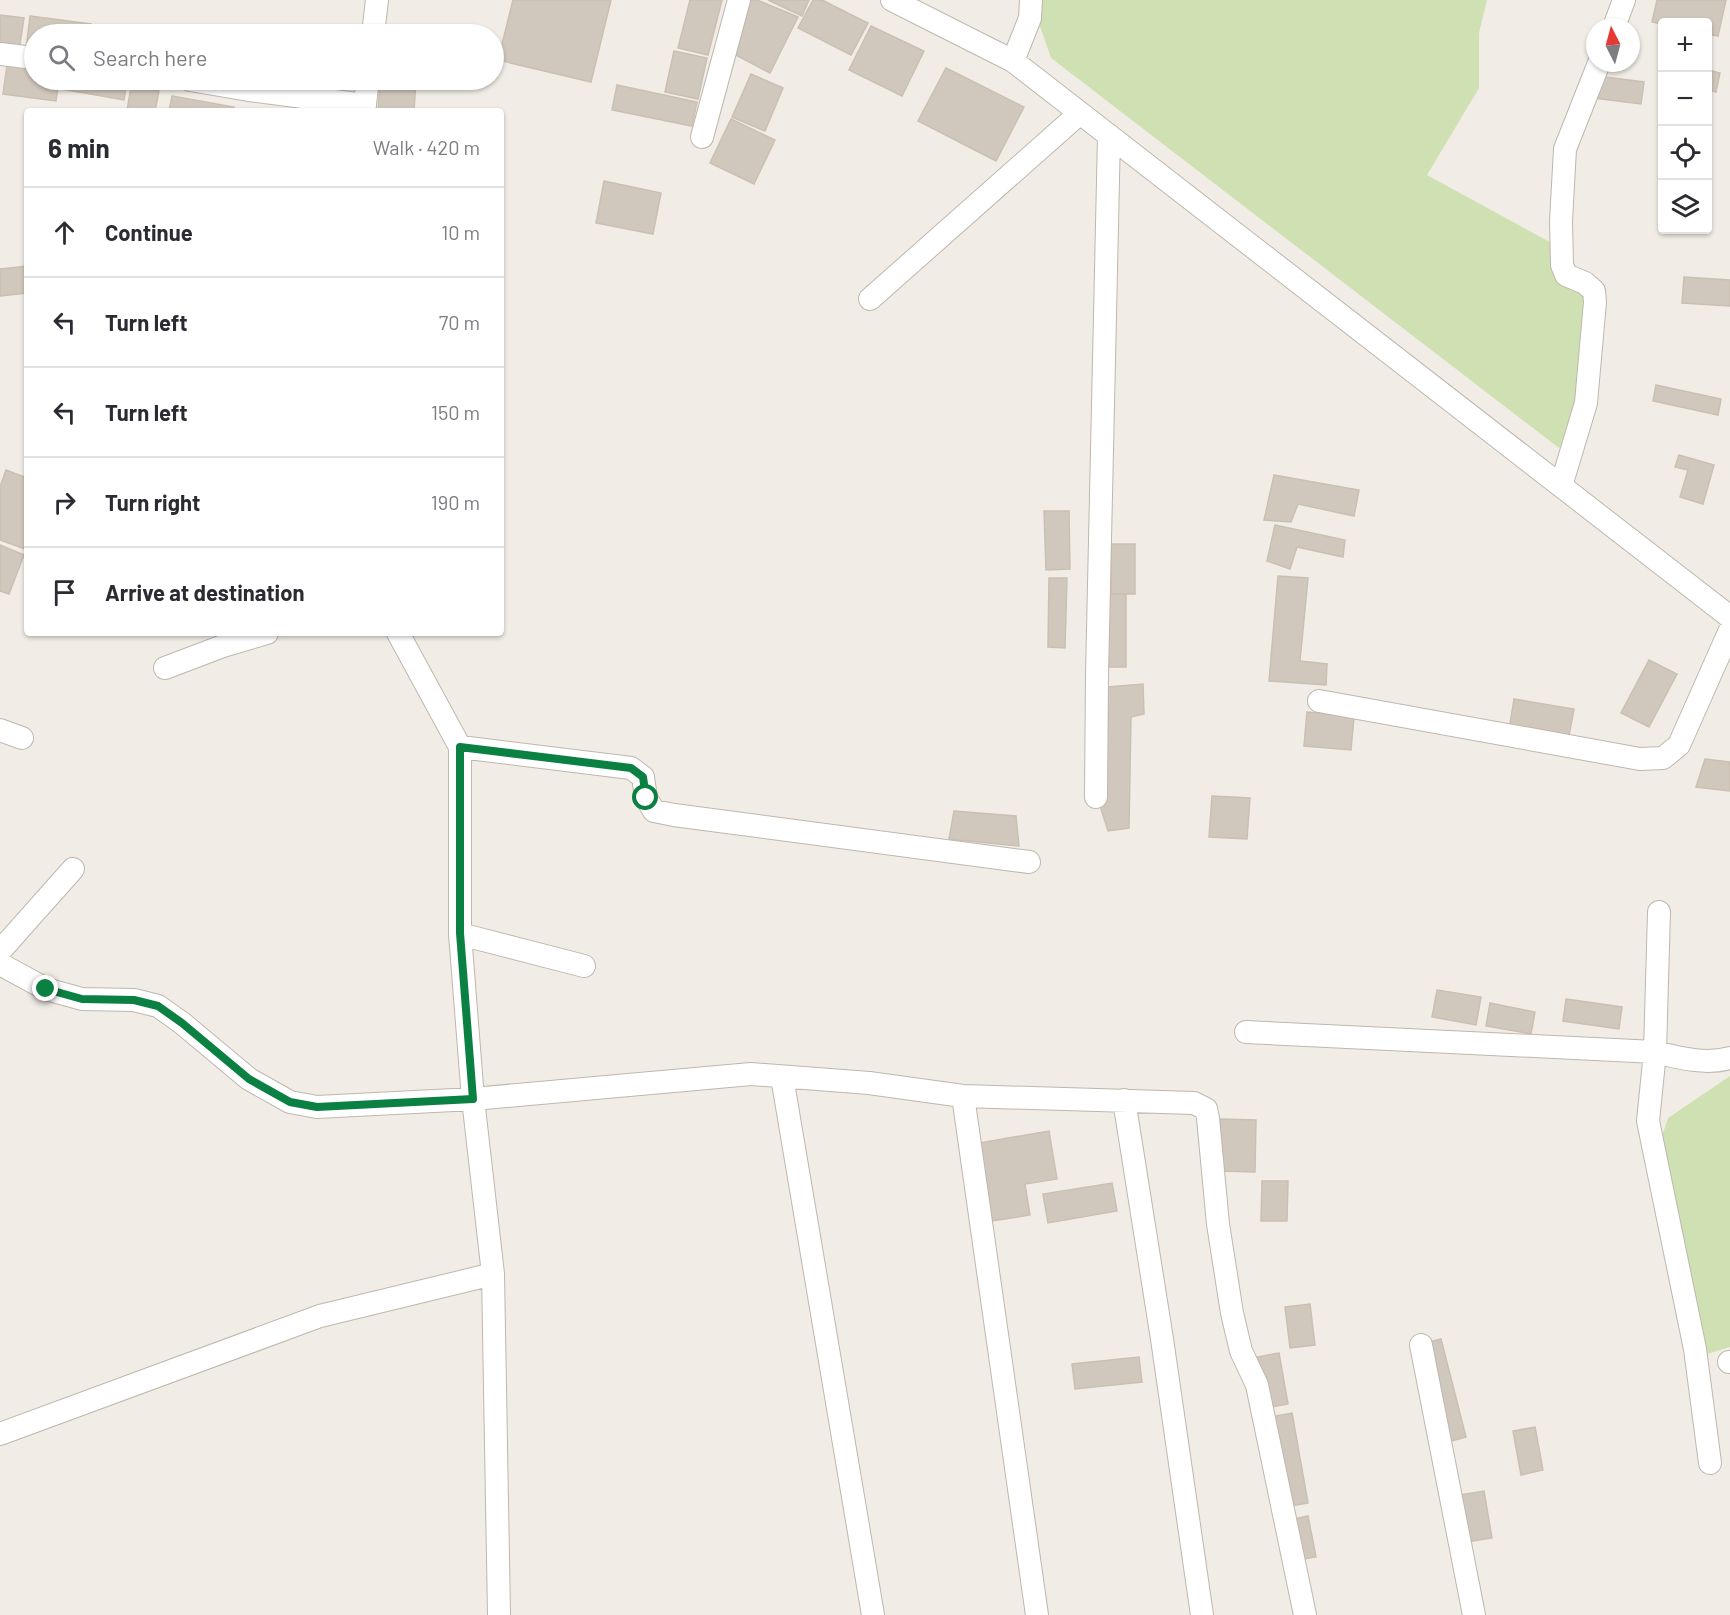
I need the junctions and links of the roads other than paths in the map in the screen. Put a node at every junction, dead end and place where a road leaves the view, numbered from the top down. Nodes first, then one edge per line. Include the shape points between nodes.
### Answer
1 (377, 0) edge
2 (739, 0) edge
3 (892, 0) edge
4 (1031, 0) edge
5 (1624, 0) edge
6 (1617, 18) edge
7 (374, 24) edge
8 (0, 54) edge
9 (24, 56) edge
10 (1013, 61) junction
11 (1595, 72) edge
12 (249, 90) edge
13 (367, 90) edge
14 (365, 108) edge
15 (1080, 113) junction
16 (1109, 135) junction
17 (702, 137) dead end
18 (870, 299) dead end
19 (1561, 486) junction
20 (1730, 617) edge
21 (1730, 630) edge
22 (257, 636) edge
23 (400, 636) edge
24 (165, 668) dead end
25 (1319, 701) dead end
26 (0, 730) edge
27 (22, 738) dead end
28 (460, 747) junction
29 (1096, 797) dead end
30 (1029, 862) dead end
31 (73, 869) dead end
32 (1659, 912) dead end
33 (460, 933) junction
34 (0, 951) edge
35 (0, 964) edge
36 (584, 966) dead end
37 (1246, 1032) dead end
38 (1655, 1052) junction
39 (1730, 1058) edge
40 (782, 1077) junction
41 (963, 1096) junction
42 (473, 1099) junction
43 (1124, 1100) junction
44 (493, 1274) junction
45 (1421, 1345) dead end
46 (0, 1434) edge
47 (1710, 1463) dead end
48 (499, 1615) edge
49 (873, 1615) edge
50 (1037, 1615) edge
51 (1202, 1615) edge
52 (1305, 1615) edge
53 (1474, 1615) edge

1 - 7 street
2 - 17 street
3 - 10 street
4 - 10 street via 1030,18
5 - 6 street
8 - 9 street
10 - 15 street
11 - 19 street via 1565,149 1562,265 1566,275 1594,291 1595,302 1586,403
12 - 14 street
13 - 14 street
15 - 16 street
15 - 18 street
16 - 19 street
16 - 29 street
19 - 20 street
21 - 25 street via 1679,745 1663,758 1640,759
22 - 24 street
23 - 28 street
26 - 27 street
28 - 30 street via 631,768 643,777 646,798 654,811
28 - 33 street
31 - 34 street
32 - 38 street
33 - 36 street
33 - 42 street
35 - 42 street via 46,989 82,999 134,1000 158,1006 249,1079 290,1102 317,1107
37 - 38 street
38 - 39 street via 1688,1060
38 - 47 street via 1648,1121 1695,1348
40 - 41 street via 869,1083
40 - 42 street via 751,1074
40 - 49 street
41 - 43 street
41 - 50 street
42 - 44 street
43 - 51 street
43 - 52 street via 1194,1103 1206,1109 1232,1313 1241,1351 1257,1385
44 - 46 street via 320,1316
44 - 48 street
45 - 53 street

